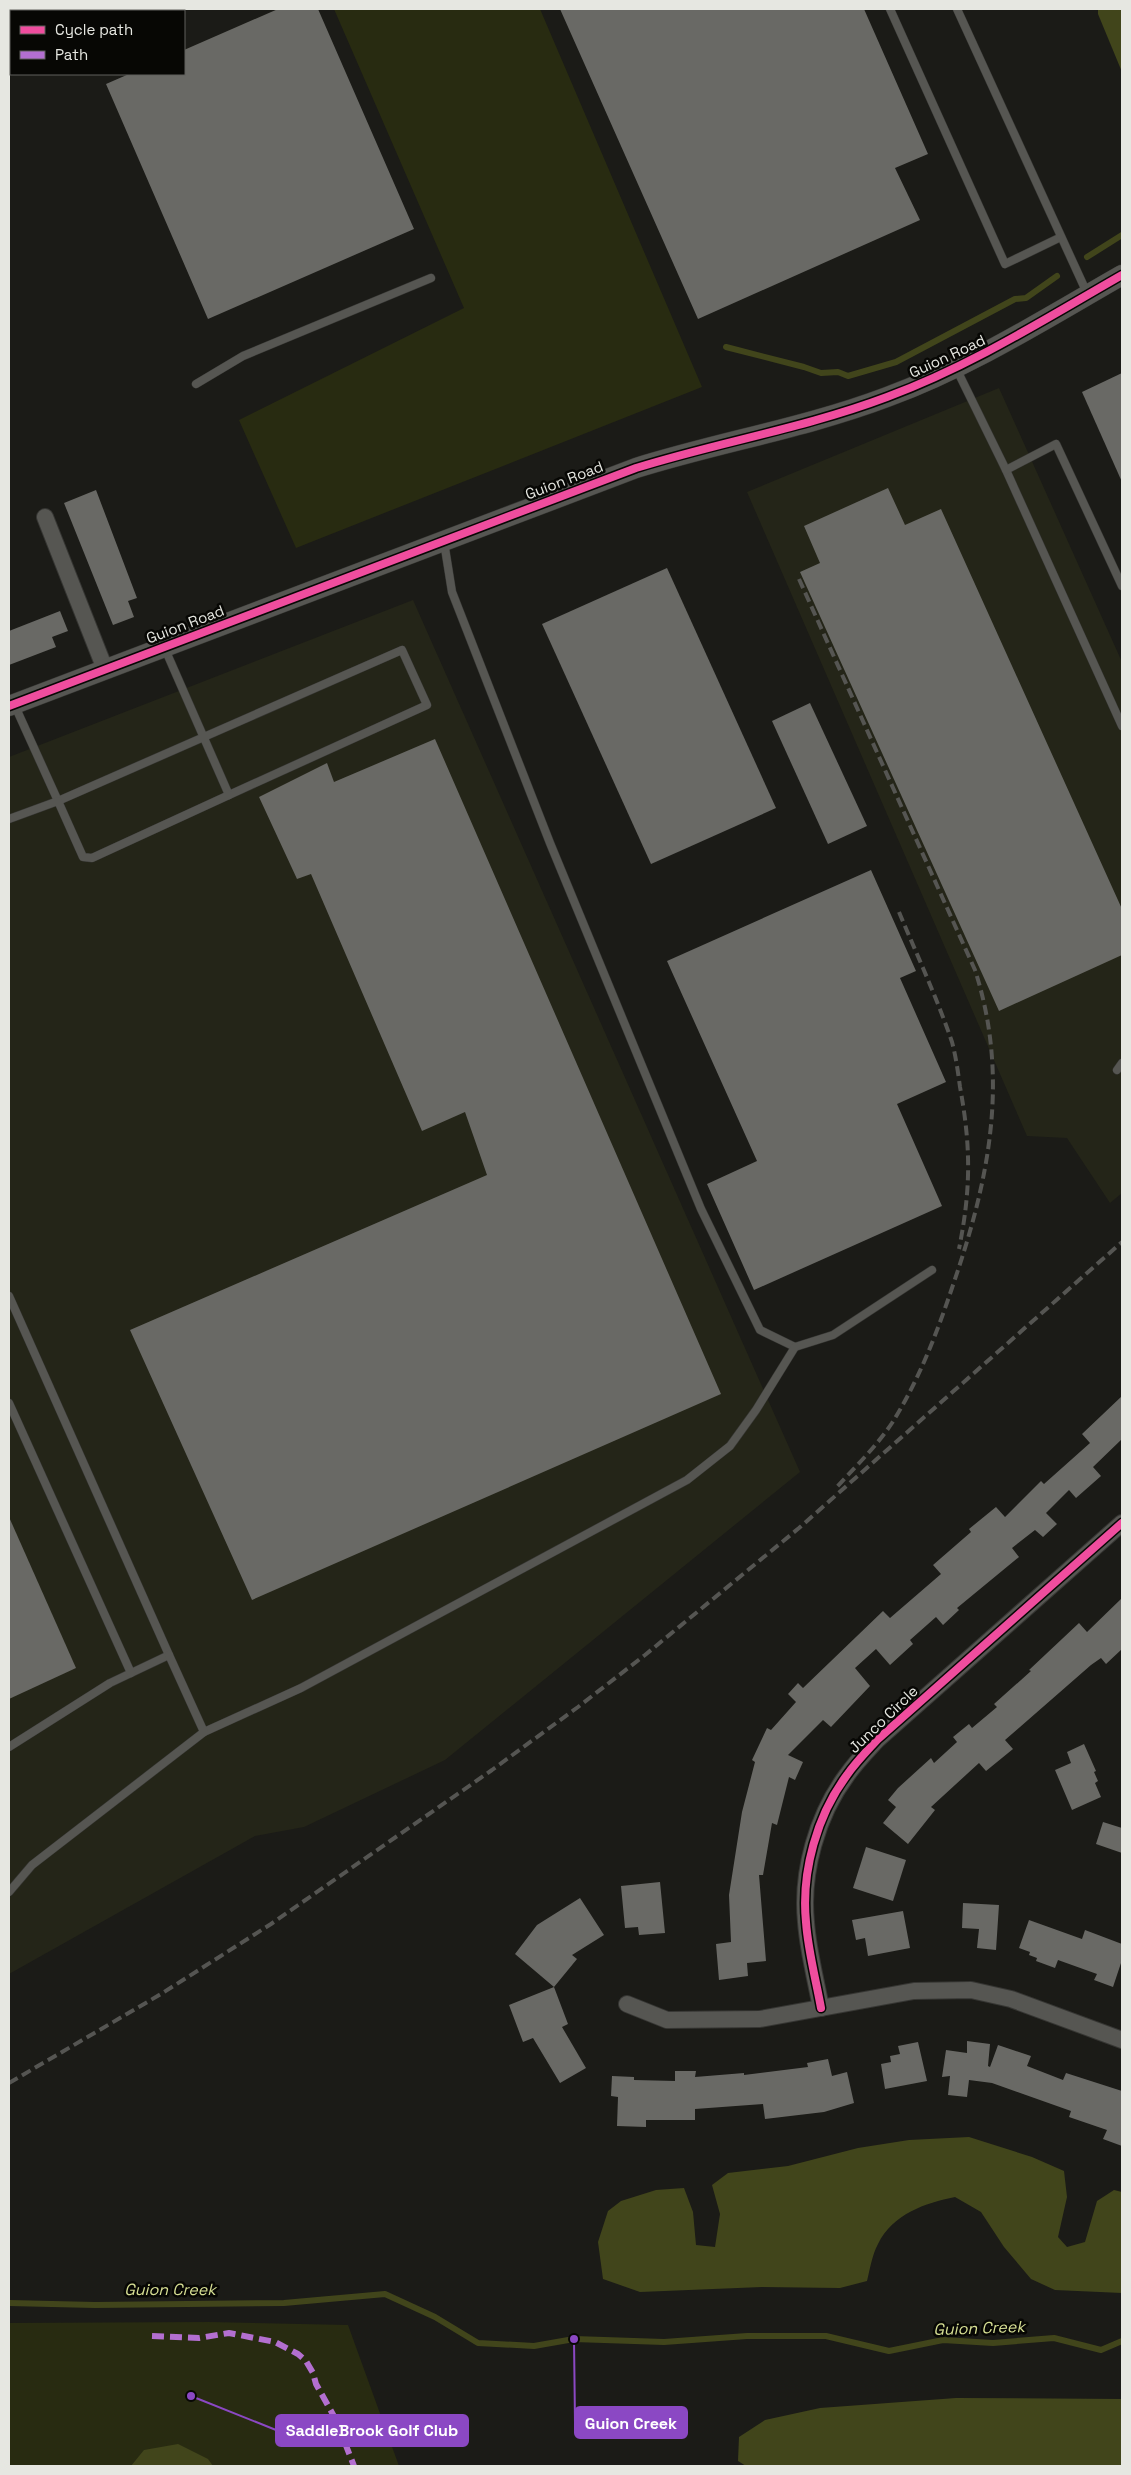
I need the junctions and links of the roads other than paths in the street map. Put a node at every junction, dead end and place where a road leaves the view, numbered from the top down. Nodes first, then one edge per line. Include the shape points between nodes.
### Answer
1 (890, 9) edge
2 (957, 9) edge
3 (1061, 237) junction
4 (1122, 275) edge
5 (431, 278) dead end
6 (1088, 295) junction
7 (956, 368) junction
8 (196, 384) dead end
9 (1006, 470) junction
10 (45, 517) dead end
11 (444, 540) junction
12 (1122, 586) edge
13 (164, 647) junction
14 (105, 669) junction
15 (12, 705) edge
16 (1122, 726) edge
17 (205, 737) junction
18 (229, 796) junction
19 (58, 801) junction
20 (9, 819) edge
21 (932, 1270) dead end
22 (9, 1296) edge
23 (795, 1347) junction
24 (9, 1403) edge
25 (1122, 1523) edge
26 (169, 1655) junction
27 (131, 1674) junction
28 (204, 1732) junction
29 (9, 1747) edge
30 (9, 1892) edge
31 (628, 2004) dead end
32 (821, 2008) junction
33 (1122, 2040) edge

1 - 3 lane via 1005,264
2 - 3 lane
3 - 6 lane
4 - 6 street, Guion Road
5 - 8 lane via 243,356
6 - 7 street, Guion Road
7 - 9 lane
7 - 11 street, Guion Road via 852,410 636,468
9 - 12 lane via 1056,444
9 - 16 lane
10 - 14 street
11 - 13 street, Guion Road
11 - 23 lane via 452,592 550,843 701,1210 760,1330
13 - 14 street, Guion Road
13 - 17 lane
14 - 15 street, Guion Road
15 - 19 lane
17 - 18 lane
17 - 18 lane via 402,650 427,704
17 - 19 lane
18 - 19 lane via 92,858 83,857
19 - 20 lane
21 - 23 lane via 834,1335
22 - 26 lane
23 - 28 lane via 730,1446 687,1480 301,1688
24 - 27 lane
25 - 32 street, Junco Circle via 877,1740 837,1791 821,1824 808,1872 806,1921
26 - 27 lane
26 - 28 lane
27 - 29 lane via 110,1683
28 - 30 lane via 32,1865
31 - 32 street via 667,2020 760,2019
32 - 33 street via 914,1991 971,1990 1011,1999

